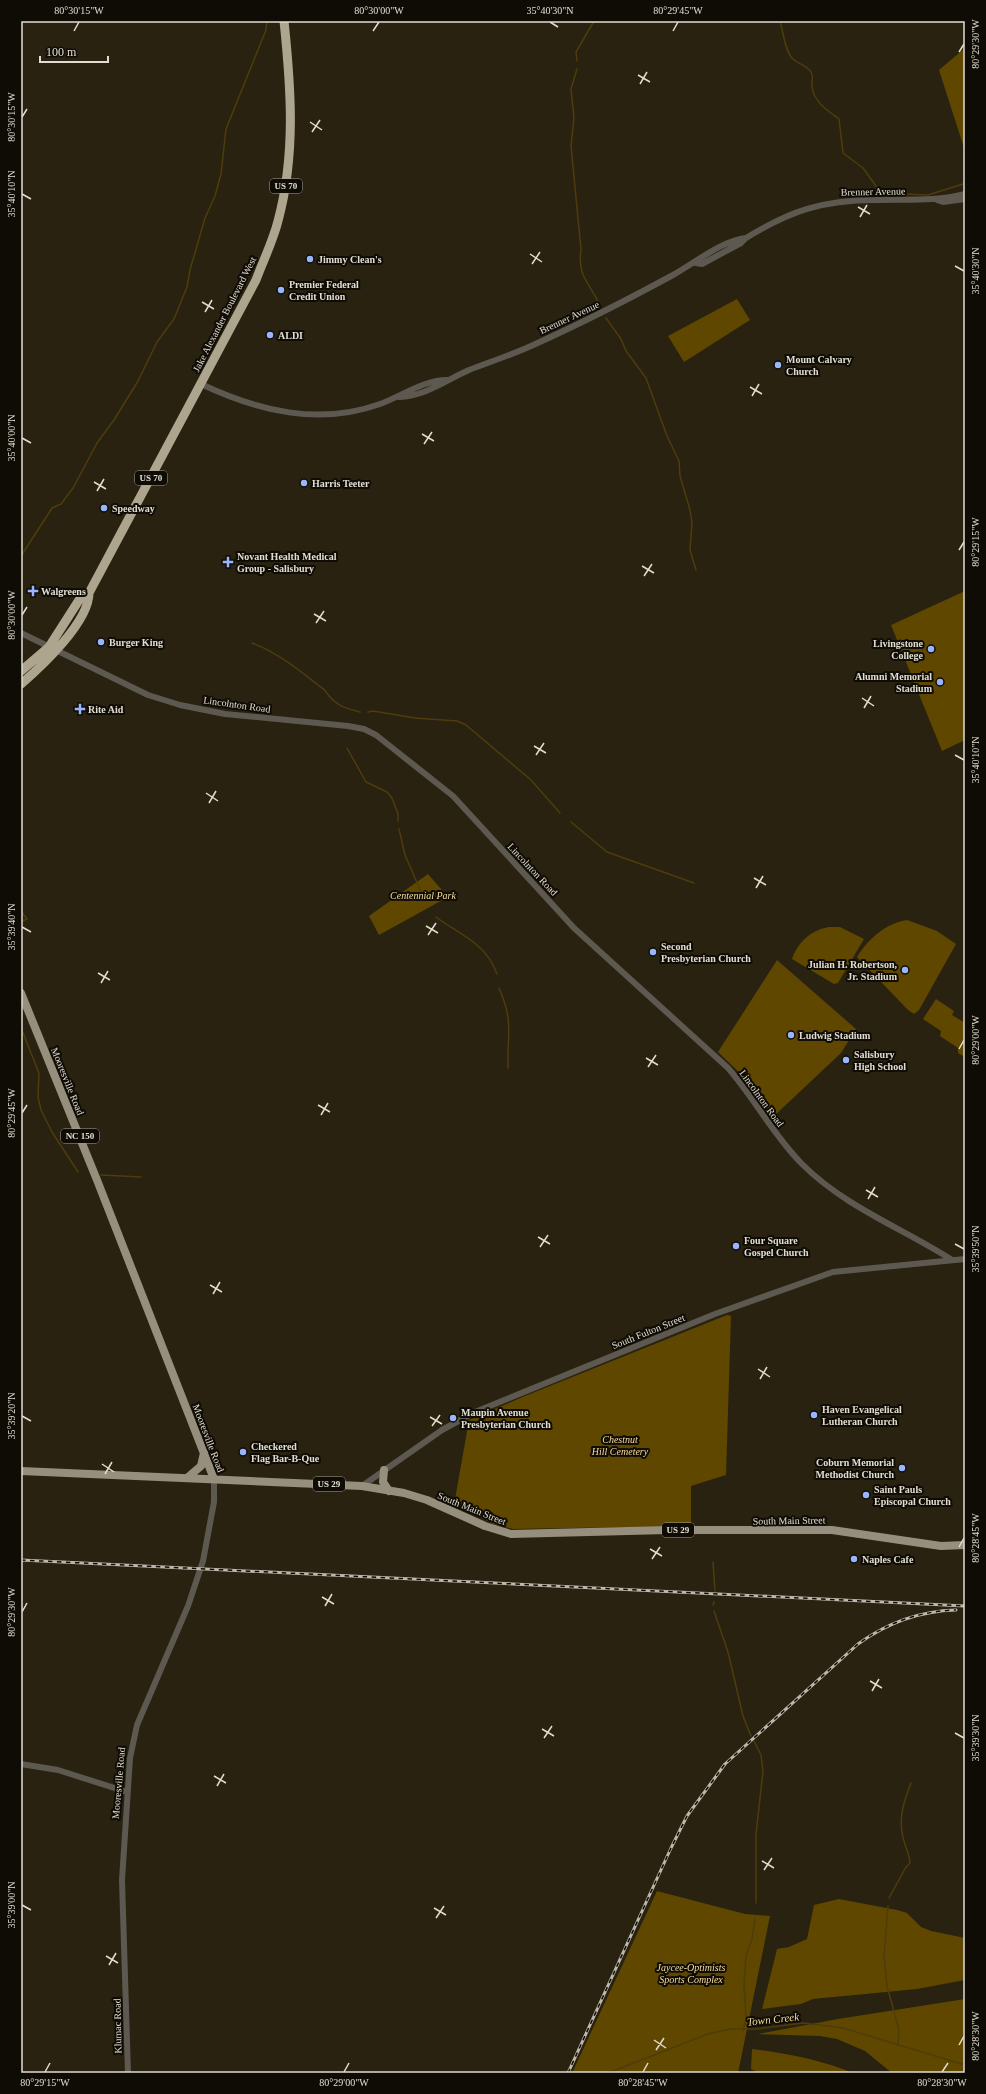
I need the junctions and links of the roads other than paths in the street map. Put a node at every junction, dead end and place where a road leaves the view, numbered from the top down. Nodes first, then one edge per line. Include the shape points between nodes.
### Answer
1 (284, 21) edge
2 (965, 194) edge
3 (965, 199) edge
4 (937, 200) junction
5 (201, 384) junction
6 (21, 633) edge
7 (54, 648) junction
8 (21, 672) edge
9 (21, 684) edge
10 (21, 993) edge
11 (965, 1258) edge
12 (952, 1260) junction
13 (204, 1453) junction
14 (384, 1470) junction
15 (21, 1471) edge
16 (187, 1478) junction
17 (214, 1479) junction
18 (362, 1486) junction
19 (389, 1491) junction
20 (965, 1545) edge
21 (21, 1764) edge
22 (128, 1792) junction
23 (126, 1979) joint
24 (128, 2073) edge

1 - 5 highway, Jake Alexander Boulevard West / US 70 via 292,120 281,210 256,280
2 - 4 street, Brenner Avenue
3 - 4 street, Brenner Avenue via 943,202
4 - 5 street, Brenner Avenue via 874,200 818,205 787,215 579,323 449,380 442,380 356,411 309,415 254,406
5 - 7 highway, Jake Alexander Boulevard West / US 70 via 89,593 81,597
6 - 7 street, Lincolnton Road
7 - 8 highway, Jake Alexander Boulevard West / US 70
7 - 9 highway, Jake Alexander Boulevard West / US 70
7 - 12 street, Lincolnton Road via 148,695 180,705 224,714 364,729 388,743 453,796 574,928 728,1068 774,1132 802,1165 849,1201
10 - 13 main road, Mooresville Road / NC 150
11 - 12 street, South Fulton Street
12 - 14 street, South Fulton Street via 833,1272 771,1293 475,1412 442,1430
13 - 16 main road via 201,1466
13 - 17 main road, Mooresville Road / NC 150
14 - 18 street, South Fulton Street
14 - 19 main road via 383,1482
15 - 16 main road, South Main Street / US 29
16 - 17 main road, South Main Street / US 29
17 - 18 main road, South Main Street / US 29
17 - 22 street, Mooresville Road via 214,1502 203,1561 185,1613 137,1725 130,1758
18 - 19 main road, South Main Street / US 29
19 - 20 main road, South Main Street / US 29 via 428,1500 480,1524 511,1534 667,1530 832,1530 941,1546
21 - 22 street via 58,1770
22 - 23 street, Mooresville Road via 122,1880
23 - 24 street, Klumac Road

